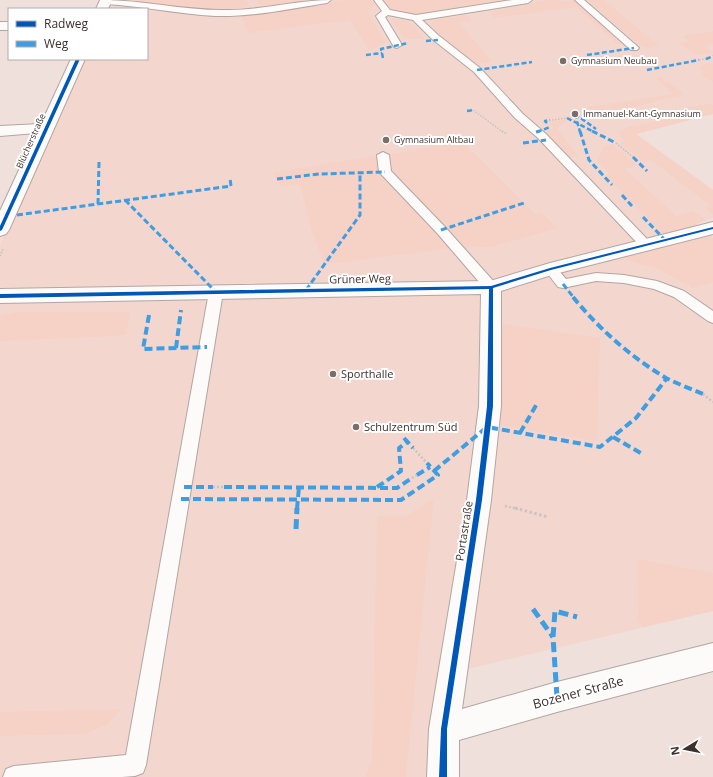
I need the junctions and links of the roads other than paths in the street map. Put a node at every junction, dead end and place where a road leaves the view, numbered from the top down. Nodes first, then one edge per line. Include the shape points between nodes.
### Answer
1 (327, 0) edge
2 (378, 0) edge
3 (528, 0) edge
4 (579, 0) edge
5 (104, 3) edge
6 (387, 12) junction
7 (416, 18) junction
8 (397, 45) dead end
9 (634, 48) dead end
10 (78, 60) edge
11 (45, 128) junction
12 (0, 132) edge
13 (382, 155) dead end
14 (0, 230) edge
15 (711, 230) edge
16 (645, 244) junction
17 (550, 269) junction
18 (492, 287) junction
19 (216, 292) junction
20 (0, 296) edge
21 (713, 318) edge
22 (713, 657) edge
23 (444, 729) junction
24 (14, 777) edge
25 (443, 777) edge

1 - 5 lane via 272,10 215,13 134,3
2 - 6 lane
3 - 7 lane
4 - 9 lane
6 - 7 lane
6 - 8 lane via 380,16
7 - 16 lane via 435,37 477,70
10 - 11 street, Blücherstraße
11 - 12 street
11 - 14 street, Blücherstraße
13 - 18 lane via 384,172
15 - 16 street, Grüner Weg
16 - 17 street, Grüner Weg
17 - 18 street, Grüner Weg
17 - 21 lane via 563,284 596,277 656,285 679,294
18 - 19 street, Grüner Weg
18 - 23 street, Portastraße via 490,406 479,500
19 - 20 street, Grüner Weg
19 - 24 lane via 135,765
22 - 23 street, Bozener Straße
23 - 25 street, Portastraße

